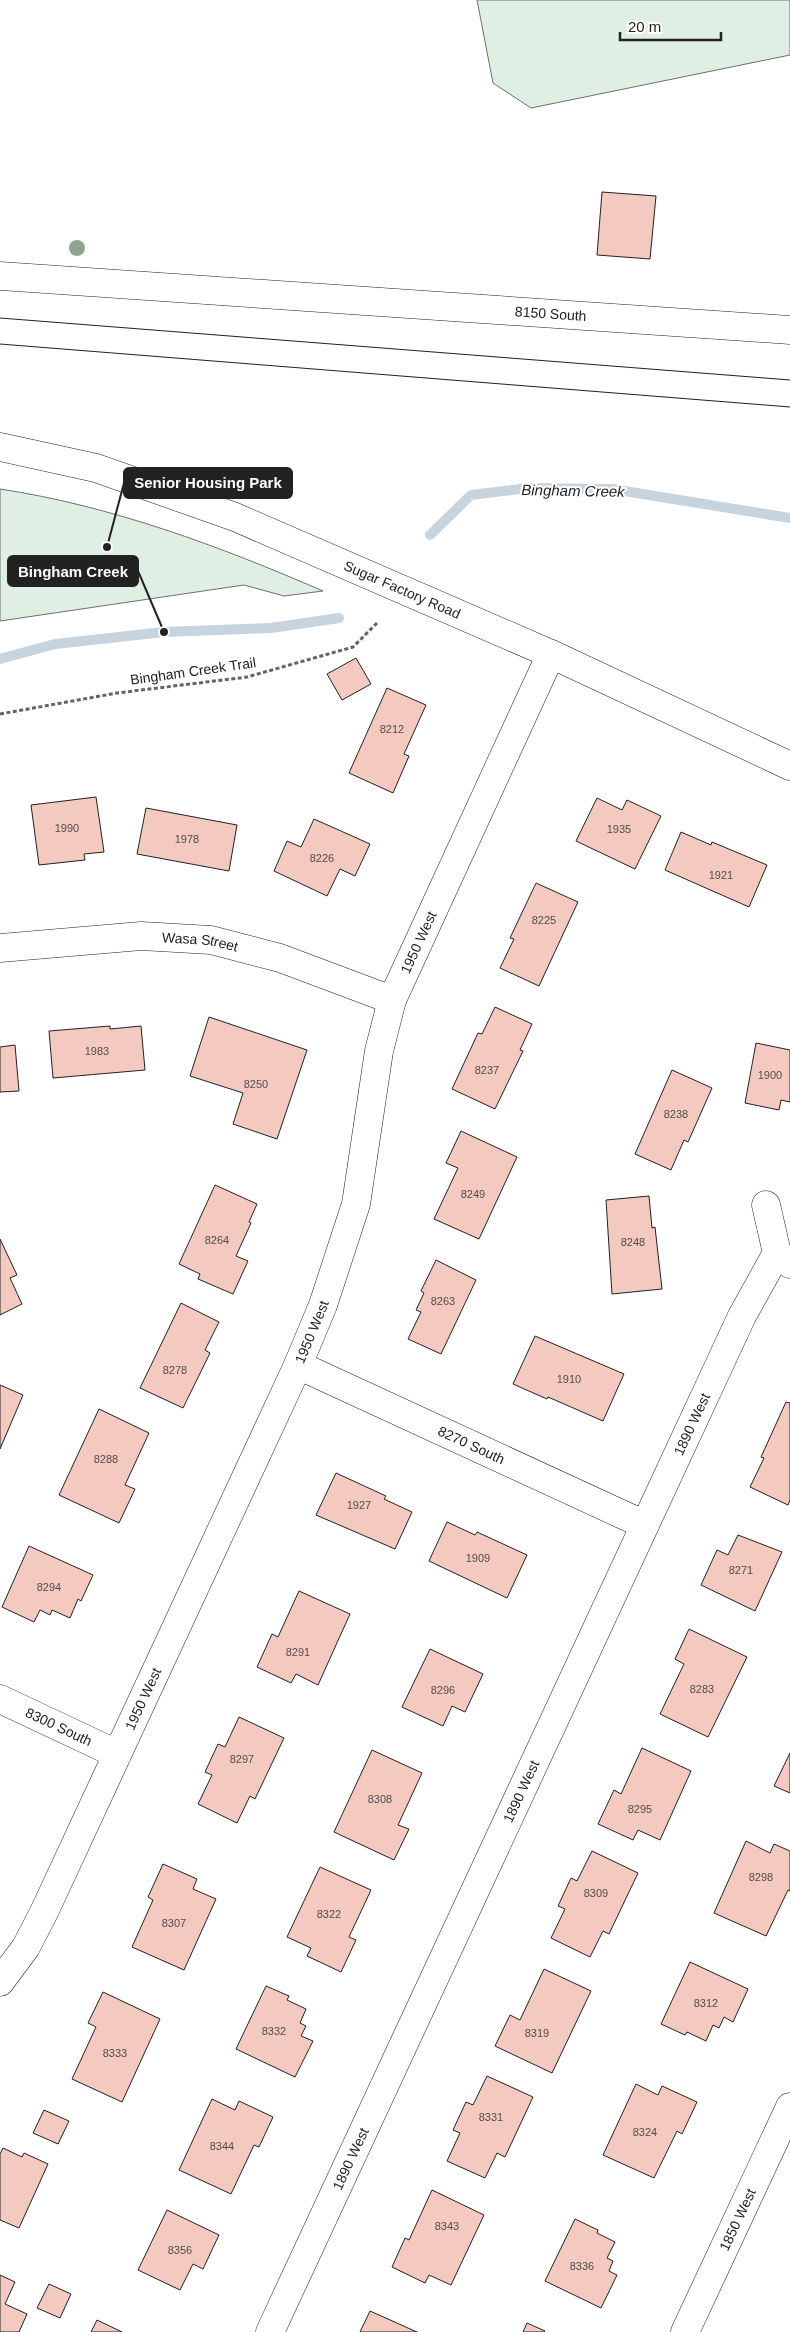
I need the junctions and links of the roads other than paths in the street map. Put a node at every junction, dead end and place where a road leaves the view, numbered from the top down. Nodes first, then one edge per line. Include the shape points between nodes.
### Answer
1 (0, 276) edge
2 (790, 330) edge
3 (0, 447) edge
4 (551, 654) junction
5 (790, 766) edge
6 (0, 948) edge
7 (392, 1000) junction
8 (766, 1205) dead end
9 (783, 1258) edge
10 (298, 1365) junction
11 (645, 1525) junction
12 (0, 1699) edge
13 (118, 1754) junction
14 (0, 1982) edge
15 (790, 2107) edge
16 (270, 2332) edge
17 (686, 2332) edge

1 - 2 street, 8150 South
3 - 4 street, Sugar Factory Road via 96,468 235,517
4 - 5 street, Sugar Factory Road
4 - 7 street, 1950 West
6 - 7 street, Wasa Street via 141,936 211,940 280,958
7 - 10 street, 1950 West via 379,1051 356,1204 323,1305
8 - 9 street
9 - 11 street, 1890 West via 742,1316
10 - 11 street, 8270 South
10 - 13 street, 1950 West
11 - 16 street, 1890 West
12 - 13 street, 8300 South
13 - 14 street, 1950 West via 46,1910 26,1947
15 - 17 street, 1850 West

